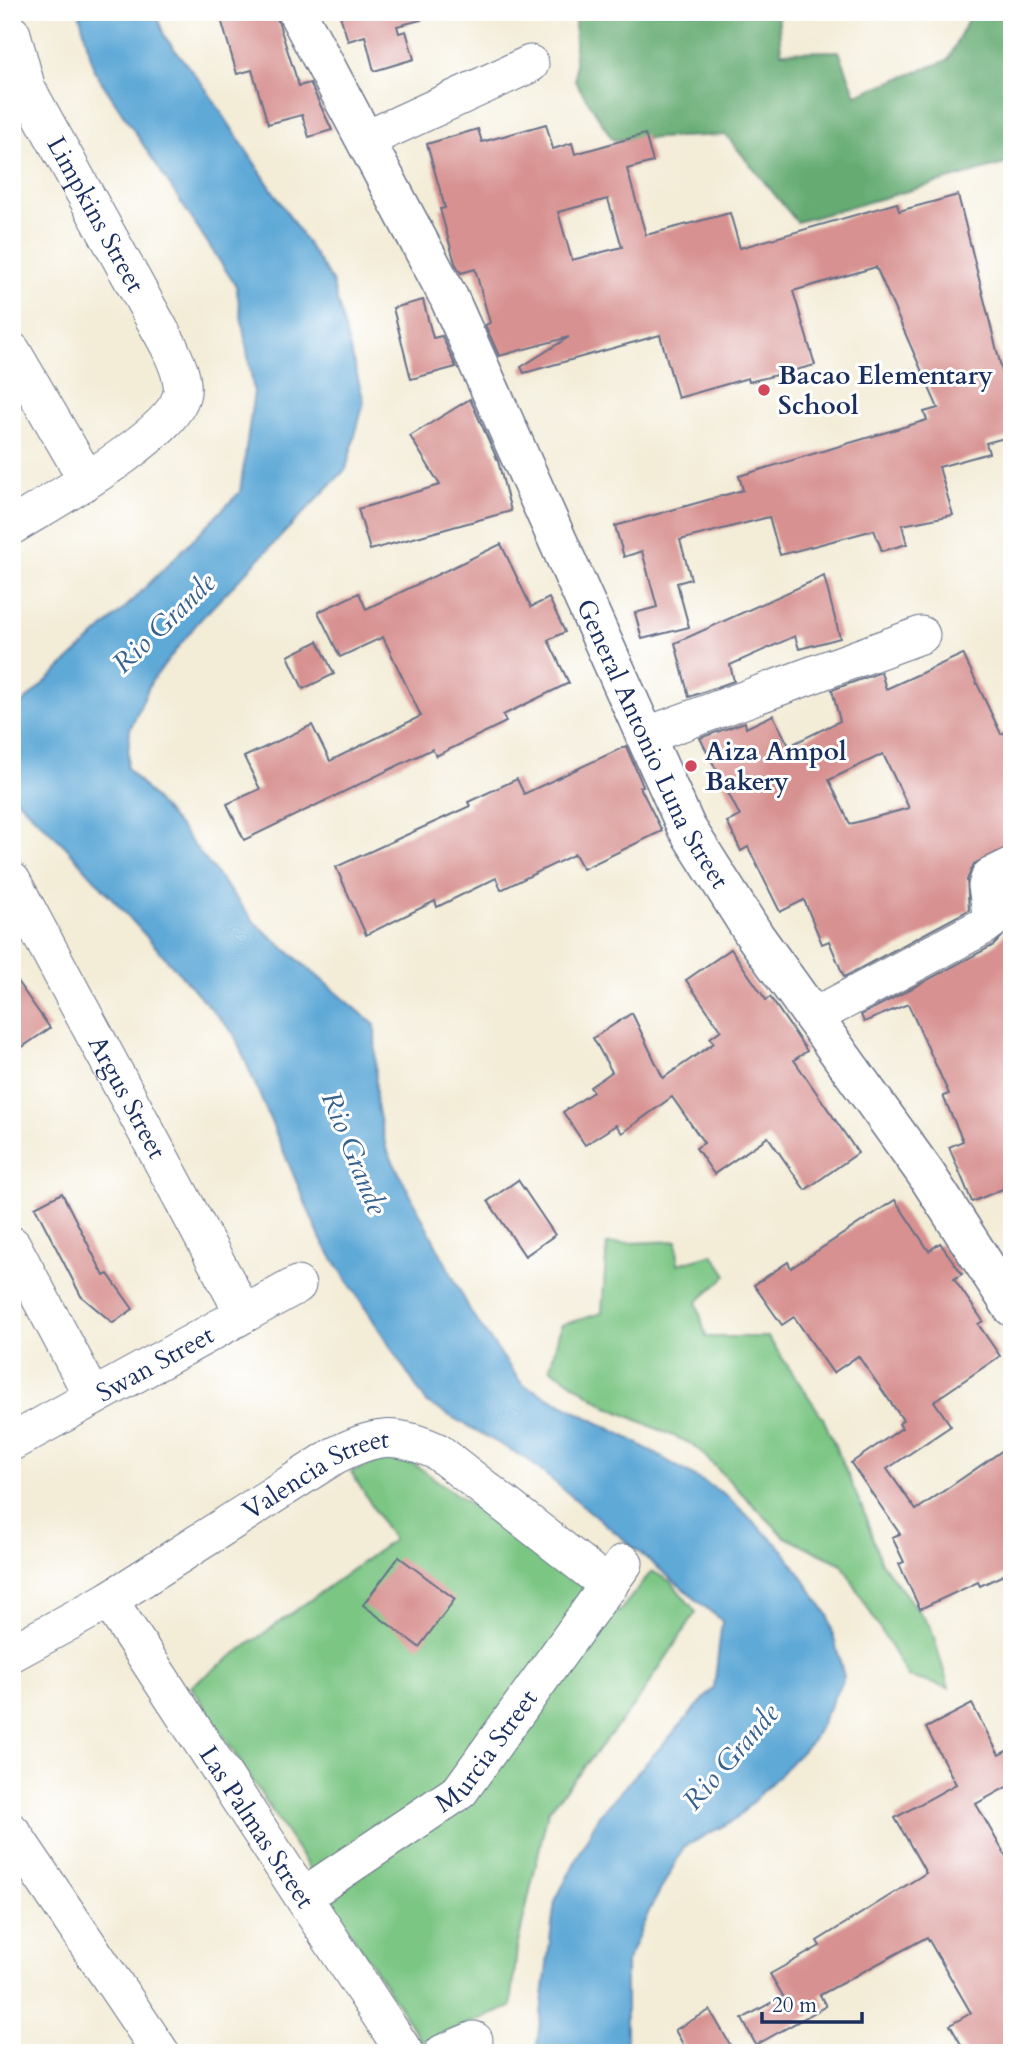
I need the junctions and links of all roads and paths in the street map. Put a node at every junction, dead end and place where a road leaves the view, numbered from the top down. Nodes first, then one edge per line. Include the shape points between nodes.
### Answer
1 (297, 12) edge
2 (12, 34) edge
3 (530, 64) dead end
4 (365, 140) junction
5 (12, 351) edge
6 (88, 480) junction
7 (12, 526) edge
8 (921, 635) dead end
9 (645, 736) junction
10 (1012, 866) edge
11 (12, 881) edge
12 (813, 1017) junction
13 (12, 1245) edge
14 (297, 1285) dead end
15 (1012, 1307) edge
16 (244, 1314) junction
17 (93, 1397) junction
18 (12, 1442) edge
19 (616, 1575) joint
20 (109, 1600) junction
21 (12, 1653) edge
22 (12, 1832) edge
23 (305, 1895) junction
24 (161, 2053) edge
25 (405, 2053) edge

1 - 4 main road, General Antonio Luna Street
2 - 6 street, Limpkins Street via 27,89 179,370 182,391 175,412
3 - 4 street
4 - 9 main road, General Antonio Luna Street via 449,298
5 - 6 street
6 - 7 street
8 - 9 street
9 - 12 main road, General Antonio Luna Street via 686,827
10 - 12 street via 990,877 986,886 992,920
11 - 16 street, Argus Street
12 - 15 main road, General Antonio Luna Street via 926,1174
13 - 17 street
14 - 16 street, Swan Street
16 - 17 street, Swan Street
17 - 18 street, Swan Street
19 - 20 street, Valencia Street via 438,1452 412,1440 388,1437 362,1442 334,1456
19 - 23 street, Murcia Street via 460,1791
20 - 21 street, Valencia Street
20 - 23 street, Las Palmas Street
22 - 24 street
23 - 25 street, Las Palmas Street

